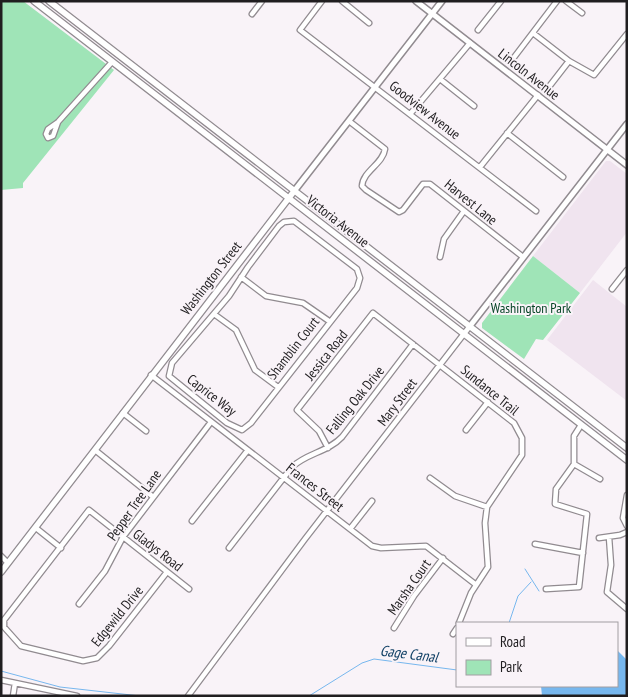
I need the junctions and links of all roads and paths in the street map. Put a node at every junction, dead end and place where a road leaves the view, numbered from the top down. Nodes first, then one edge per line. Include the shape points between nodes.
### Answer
1 (34, 1) edge
2 (49, 1) edge
3 (262, 1) edge
4 (322, 1) edge
5 (342, 1) edge
6 (416, 1) edge
7 (442, 1) edge
8 (501, 1) edge
9 (557, 1) edge
10 (566, 1) edge
11 (582, 13) dead end
12 (252, 14) dead end
13 (432, 14) junction
14 (369, 23) dead end
15 (478, 30) dead end
16 (533, 33) junction
17 (627, 34) edge
18 (470, 43) junction
19 (512, 60) dead end
20 (569, 61) junction
21 (112, 62) junction
22 (440, 79) junction
23 (376, 86) junction
24 (548, 88) dead end
25 (538, 94) junction
26 (474, 106) dead end
27 (411, 113) junction
28 (349, 121) junction
29 (58, 122) dead end
30 (627, 124) edge
31 (507, 133) junction
32 (607, 149) junction
33 (627, 165) edge
34 (480, 167) junction
35 (563, 177) dead end
36 (295, 190) junction
37 (289, 199) junction
38 (536, 211) dead end
39 (464, 212) junction
40 (440, 257) dead end
41 (523, 257) junction
42 (627, 270) edge
43 (241, 277) junction
44 (219, 288) junction
45 (612, 290) dead end
46 (229, 296) junction
47 (373, 313) joint
48 (214, 314) junction
49 (329, 321) junction
50 (470, 326) junction
51 (464, 335) junction
52 (413, 344) junction
53 (440, 364) junction
54 (151, 375) junction
55 (278, 387) junction
56 (488, 402) junction
57 (123, 413) junction
58 (211, 422) junction
59 (581, 425) junction
60 (242, 430) joint
61 (466, 430) dead end
62 (146, 431) dead end
63 (328, 448) junction
64 (627, 448) edge
65 (95, 450) junction
66 (248, 450) junction
67 (627, 460) edge
68 (574, 464) junction
69 (283, 477) junction
70 (430, 478) dead end
71 (600, 479) dead end
72 (627, 494) edge
73 (152, 496) junction
74 (372, 501) dead end
75 (487, 507) junction
76 (327, 511) junction
77 (192, 521) dead end
78 (627, 526) edge
79 (36, 528) junction
80 (350, 529) junction
81 (627, 532) edge
82 (123, 537) junction
83 (609, 537) junction
84 (599, 538) dead end
85 (535, 544) dead end
86 (61, 548) junction
87 (229, 548) dead end
88 (582, 552) junction
89 (1, 556) edge
90 (443, 558) junction
91 (8, 563) junction
92 (1, 572) edge
93 (167, 572) junction
94 (476, 584) junction
95 (189, 589) dead end
96 (546, 589) dead end
97 (79, 604) dead end
98 (627, 609) edge
99 (459, 622) edge
100 (394, 628) dead end
101 (456, 630) edge
102 (453, 634) dead end
103 (1, 680) edge
104 (15, 683) junction
105 (13, 696) edge
106 (77, 696) edge
107 (188, 696) edge

1 - 21 main road, Victoria Avenue
2 - 36 main road, Victoria Avenue
3 - 12 street
4 - 23 street, Goodview Avenue via 300,30
5 - 14 street
6 - 13 street, Lincoln Avenue
7 - 13 street, Washington Street
8 - 15 street
9 - 16 street
10 - 11 street
13 - 18 street, Lincoln Avenue
13 - 23 street, Washington Street
16 - 19 street
16 - 20 street
17 - 20 street via 594,75
18 - 22 street
18 - 25 street, Lincoln Avenue
20 - 24 street
21 - 29 street
21 - 37 main road, Victoria Avenue
22 - 26 street
22 - 27 street
23 - 27 street, Goodview Avenue
23 - 28 street, Washington Street
25 - 31 street
25 - 32 street, Lincoln Avenue
27 - 34 street, Goodview Avenue
28 - 36 street, Washington Street
28 - 39 street, Harvest Lane via 386,149 384,156 362,180 366,190 399,212 427,183
30 - 32 street, Mary Street
31 - 34 street
31 - 35 street
32 - 33 street, Lincoln Avenue
32 - 41 street, Mary Street
34 - 38 street, Goodview Avenue
36 - 37 main road, Washington Street
36 - 50 main road, Victoria Avenue
37 - 44 main road, Washington Street
37 - 51 main road, Victoria Avenue
39 - 40 street via 444,239
39 - 41 street, Harvest Lane
41 - 50 street, Mary Street
42 - 45 street
43 - 46 street
43 - 49 street via 266,296 303,303
43 - 49 street, Shamblin Court via 279,226 289,221 298,222 357,269 360,278 357,288
44 - 46 street
44 - 54 main road, Washington Street
46 - 48 street
47 - 52 street, Sundance Trail
47 - 63 street, Jessica Road via 297,410 319,431
48 - 55 street via 236,330 255,370
48 - 60 street, Caprice Way via 172,363 169,376 227,423
49 - 55 street, Shamblin Court
50 - 51 street, Mary Street
50 - 64 main road, Victoria Avenue
51 - 53 street, Mary Street
51 - 59 main road, Victoria Avenue
52 - 53 street, Sundance Trail
52 - 63 street, Falling Oak Drive via 342,437
53 - 56 street, Sundance Trail
53 - 76 street, Mary Street
54 - 57 main road, Washington Street
54 - 58 street, Frances Street
55 - 60 street, Shamblin Court
56 - 61 street
56 - 75 street, Sundance Trail via 514,423 523,445 518,461
57 - 62 street
57 - 65 main road, Washington Street
58 - 66 street, Frances Street
58 - 73 street, Pepper Tree Lane
59 - 67 main road, Victoria Avenue
59 - 68 street via 574,436
63 - 69 street, Falling Oak Drive via 296,463
65 - 73 street
65 - 79 main road, Washington Street
66 - 69 street, Frances Street
66 - 77 street
68 - 71 street
68 - 88 street via 556,489 555,504 587,514
69 - 76 street, Frances Street
69 - 87 street, Falling Oak Drive
70 - 75 street via 455,496
72 - 78 street via 623,518
73 - 82 street, Pepper Tree Lane
74 - 80 street
75 - 94 street via 488,567
76 - 80 street, Frances Street
76 - 107 street, Mary Street
79 - 86 street
79 - 91 main road, Washington Street
80 - 90 street, Frances Street via 372,546 426,546
81 - 83 street
82 - 86 street, Gladys Road via 89,510
82 - 93 street, Gladys Road
82 - 97 street, Pepper Tree Lane via 105,571
83 - 84 street
83 - 98 street via 611,565 607,592
85 - 88 street
86 - 93 street, Edgewild Drive via 4,620 4,627 21,646 83,661 97,658
88 - 96 street via 579,587
89 - 91 street
90 - 94 street, Frances Street
90 - 100 street, Marsha Court
91 - 92 main road, Washington Street
93 - 95 street, Gladys Road
94 - 99 street
101 - 102 street
103 - 104 street
104 - 105 street
104 - 106 street

